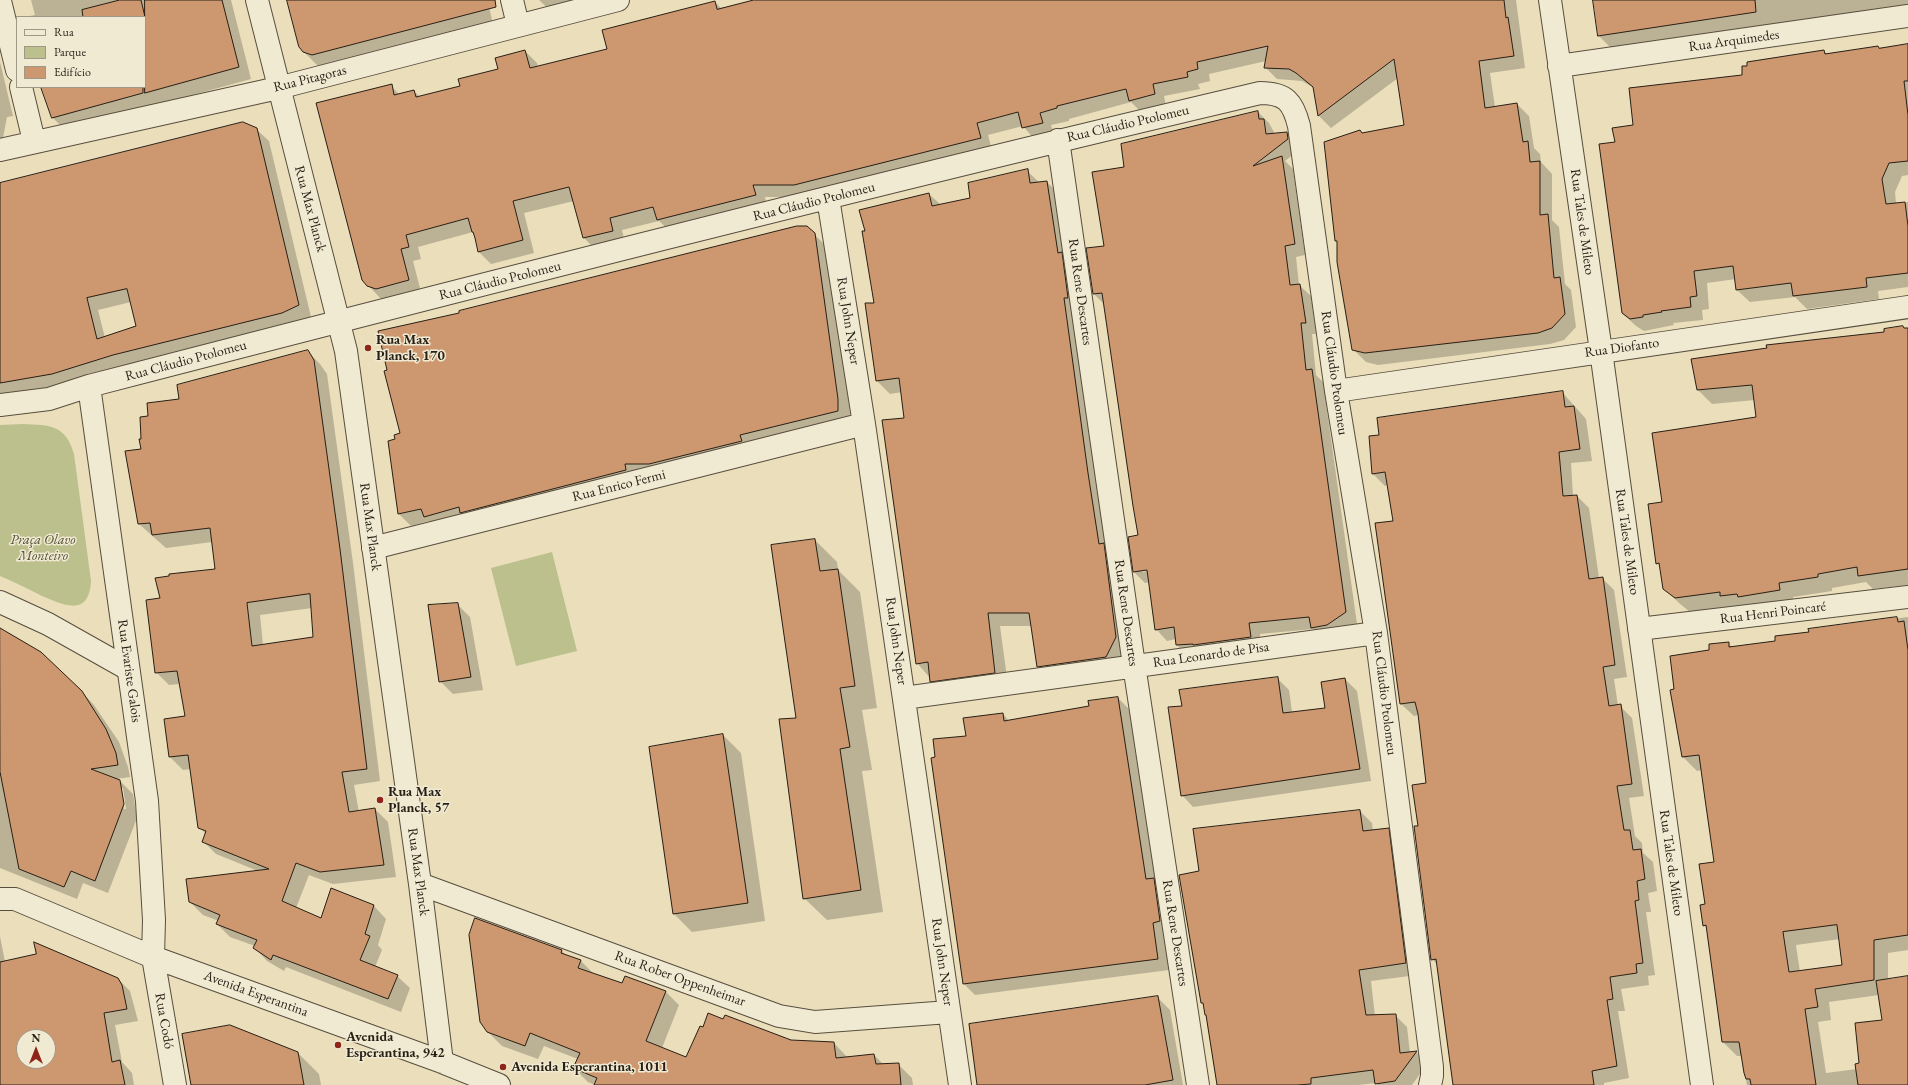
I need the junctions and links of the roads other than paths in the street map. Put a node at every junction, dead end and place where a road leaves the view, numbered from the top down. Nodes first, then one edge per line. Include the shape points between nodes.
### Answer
1 (257, 0) edge
2 (512, 0) edge
3 (618, 0) edge
4 (1550, 0) edge
5 (0, 1) edge
6 (1908, 16) edge
7 (518, 25) junction
8 (16, 66) edge
9 (1559, 66) junction
10 (21, 88) edge
11 (278, 88) junction
12 (1058, 140) junction
13 (34, 141) junction
14 (0, 150) edge
15 (828, 198) junction
16 (1908, 307) edge
17 (339, 322) junction
18 (1601, 351) junction
19 (89, 386) junction
20 (1336, 391) junction
21 (0, 405) edge
22 (864, 424) junction
23 (373, 548) junction
24 (1908, 596) edge
25 (0, 602) edge
26 (1639, 629) junction
27 (1376, 633) junction
28 (1134, 666) junction
29 (128, 669) junction
30 (904, 698) junction
31 (0, 882) edge
32 (420, 884) junction
33 (8, 899) edge
34 (153, 957) junction
35 (949, 1012) junction
36 (442, 1062) junction
37 (175, 1085) edge
38 (499, 1085) edge
39 (960, 1085) edge
40 (1198, 1085) edge
41 (1430, 1085) edge
42 (1702, 1085) edge

1 - 11 street, Rua Max Planck
2 - 7 street
3 - 7 street, Rua Pitagoras
4 - 9 street, Rua Tales de Mileto
5 - 8 street
6 - 9 street, Rua Arquimedes
7 - 11 street, Rua Pitagoras
9 - 18 street, Rua Tales de Mileto
10 - 13 street
11 - 13 street, Rua Pitagoras
11 - 17 street, Rua Max Planck
12 - 15 street, Rua Cláudio Ptolomeu
12 - 20 street, Rua Cláudio Ptolomeu via 1260,93 1274,93 1286,98 1295,108 1300,126
12 - 28 street, Rua Rene Descartes
13 - 14 street, Rua Pitagoras
15 - 17 street, Rua Cláudio Ptolomeu
15 - 22 street, Rua John Neper
16 - 18 street, Rua Diofanto
17 - 19 street, Rua Cláudio Ptolomeu
17 - 23 street, Rua Max Planck via 346,351
18 - 20 street, Rua Diofanto
18 - 26 street, Rua Tales de Mileto
19 - 21 street, Rua Cláudio Ptolomeu via 49,400
19 - 29 street, Rua Evariste Galois
20 - 27 street, Rua Cláudio Ptolomeu
22 - 23 street, Rua Enrico Fermi
22 - 30 street, Rua John Neper
23 - 32 street, Rua Max Planck
24 - 26 street, Rua Henri Poincaré
25 - 29 street via 48,624
26 - 42 street, Rua Tales de Mileto
27 - 28 street, Rua Leonardo de Pisa
27 - 41 street, Rua Cláudio Ptolomeu via 1432,1067
28 - 30 street, Rua Leonardo de Pisa
28 - 40 street, Rua Rene Descartes
29 - 34 street, Rua Evariste Galois via 147,801 154,920
30 - 35 street, Rua John Neper
31 - 33 street, Avenida Esperantina
32 - 35 street, Rua Rober Oppenheimar via 779,1016 815,1022
32 - 36 street, Rua Max Planck
33 - 34 street, Avenida Esperantina
34 - 36 street, Avenida Esperantina
34 - 37 street, Rua Codó
35 - 39 street, Rua John Neper
36 - 38 street, Avenida Esperantina

